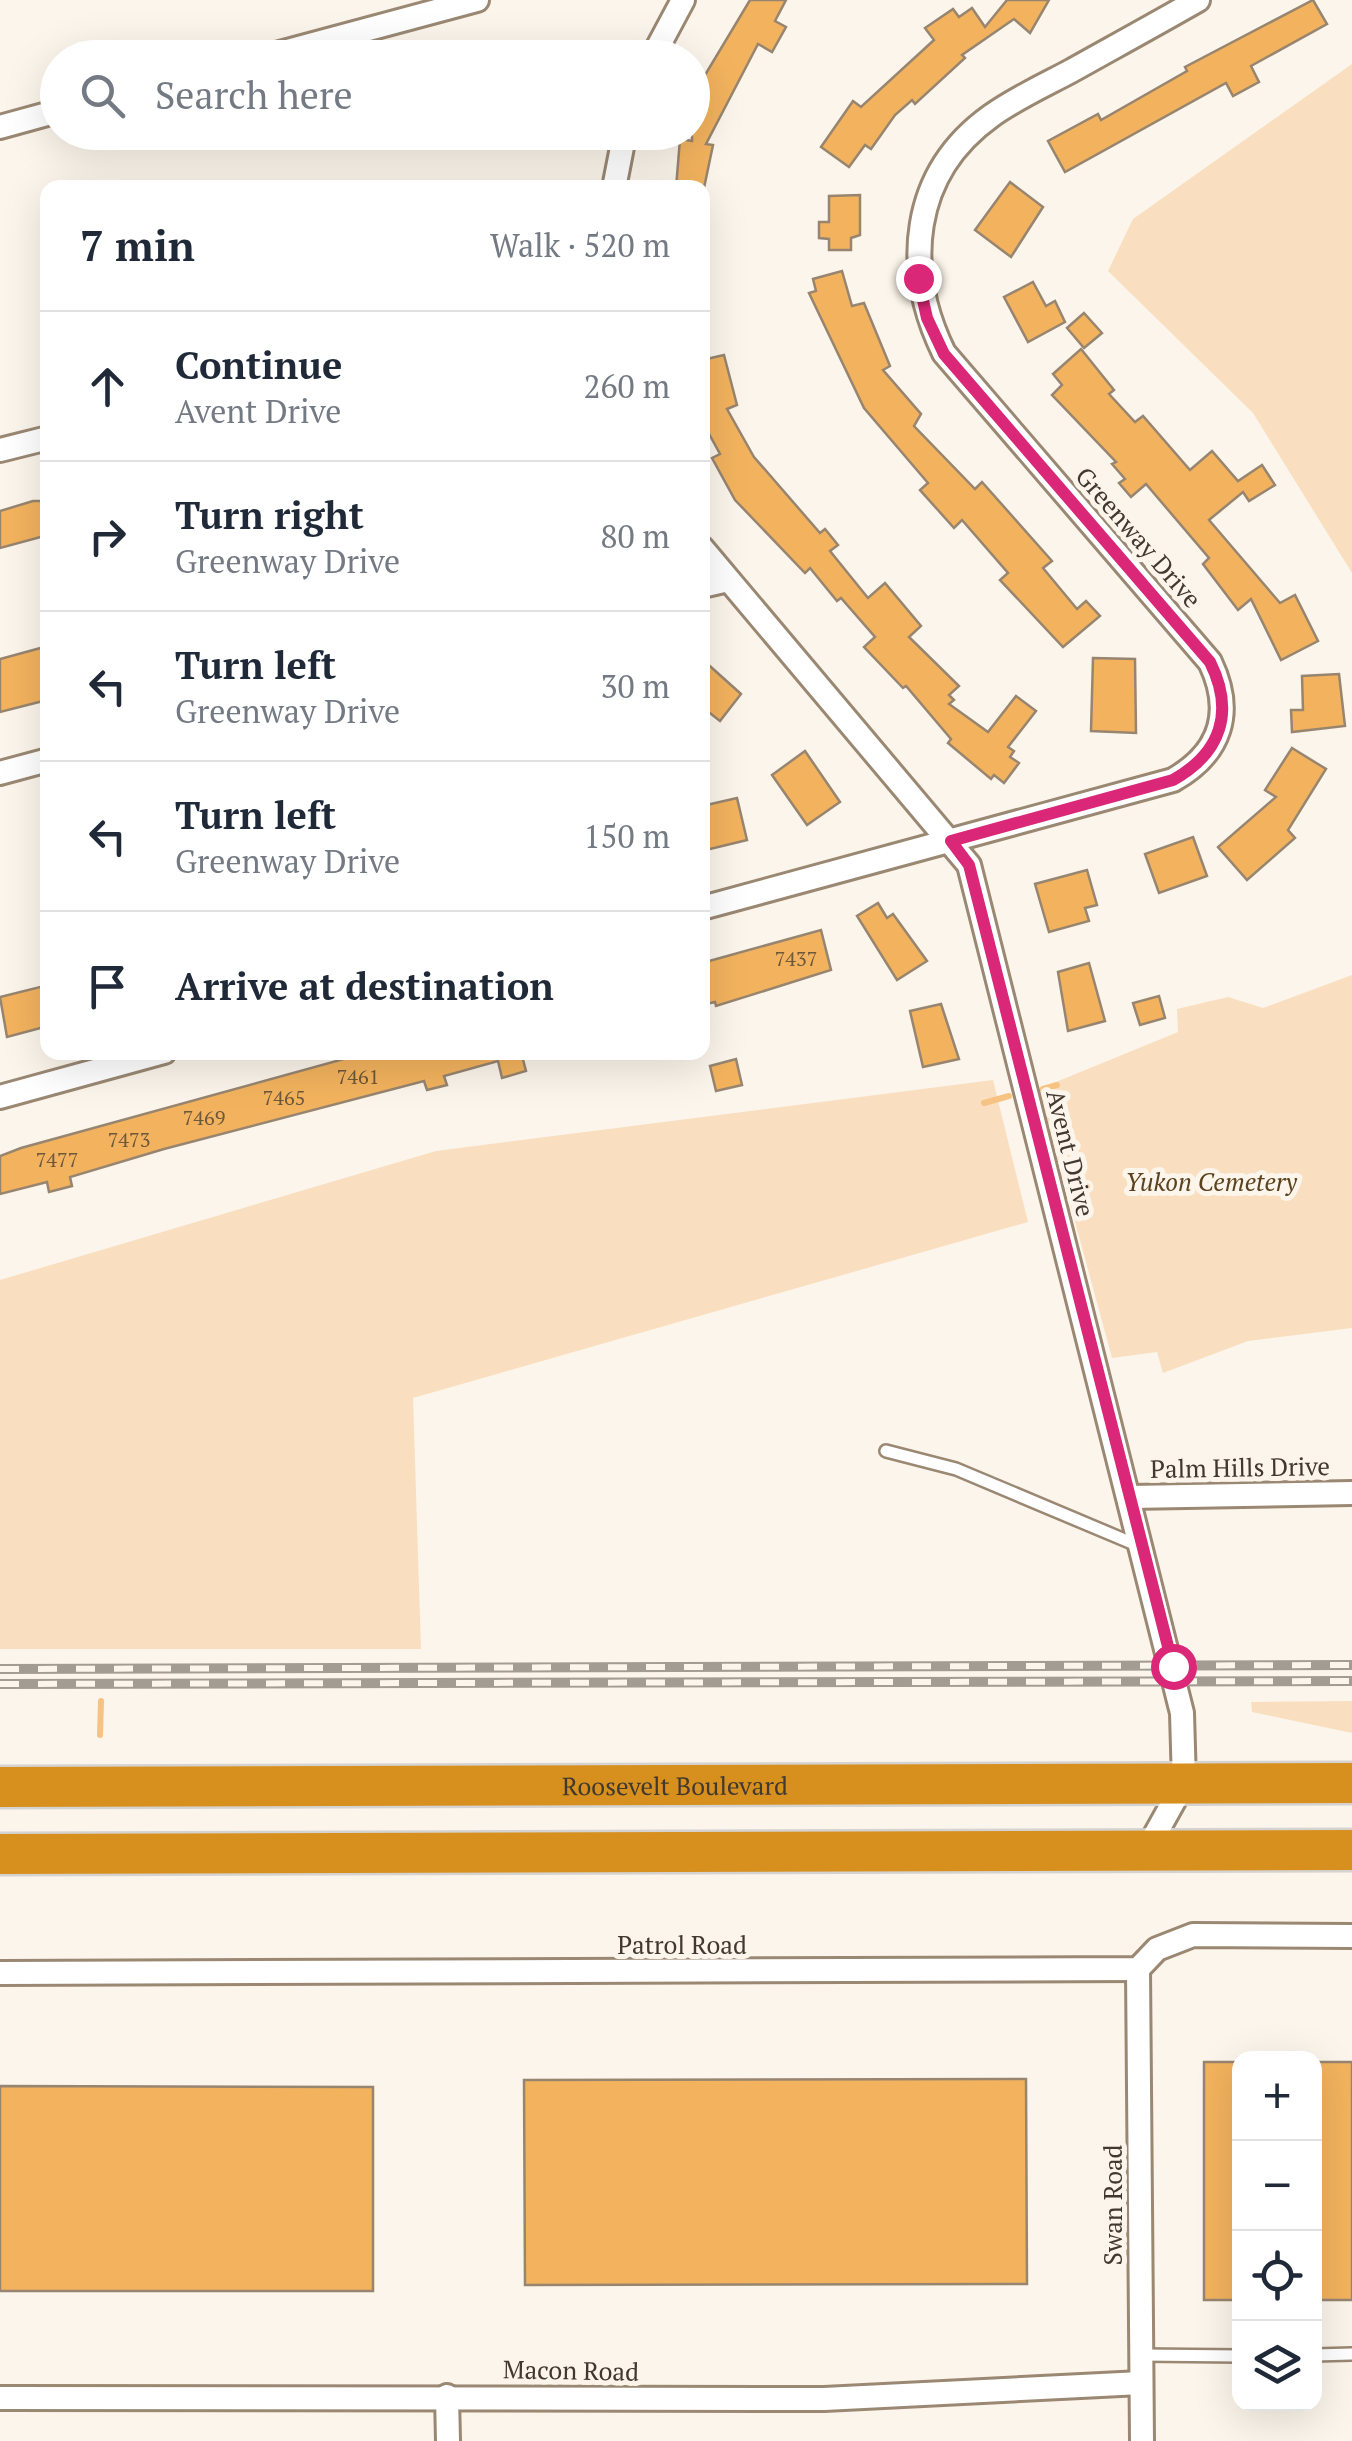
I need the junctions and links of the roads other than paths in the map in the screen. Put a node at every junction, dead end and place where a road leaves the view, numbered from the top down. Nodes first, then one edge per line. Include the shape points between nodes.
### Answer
1 (477, 0) edge
2 (683, 0) edge
3 (1198, 0) edge
4 (328, 40) edge
5 (662, 40) edge
6 (40, 117) edge
7 (0, 127) edge
8 (621, 150) edge
9 (616, 180) edge
10 (40, 440) edge
11 (0, 450) edge
12 (710, 558) edge
13 (728, 580) junction
14 (710, 584) edge
15 (40, 762) edge
16 (0, 773) edge
17 (951, 841) junction
18 (710, 906) edge
19 (134, 1060) edge
20 (0, 1096) edge
21 (886, 1451) dead end
22 (1352, 1493) edge
23 (1130, 1497) junction
24 (1143, 1548) junction
25 (1352, 1783) edge
26 (1184, 1784) junction
27 (0, 1787) edge
28 (1352, 1850) edge
29 (1146, 1851) junction
30 (0, 1854) edge
31 (1352, 1936) edge
32 (1138, 1970) junction
33 (0, 1973) edge
34 (1141, 2354) junction
35 (1352, 2354) edge
36 (1322, 2355) edge
37 (1232, 2356) edge
38 (1141, 2383) junction
39 (447, 2396) junction
40 (0, 2398) edge
41 (448, 2441) edge
42 (1142, 2441) edge

1 - 4 street
2 - 5 street
3 - 17 street, Greenway Drive via 992,115 961,142 927,199 918,278 944,354 1210,662 1224,705 1221,730 1196,768 1173,780
6 - 7 street
8 - 9 street
10 - 11 street
12 - 13 street, Avent Drive
13 - 14 street
13 - 17 street, Avent Drive
15 - 16 street
17 - 18 street, Greenway Drive
17 - 23 street, Avent Drive via 969,865
19 - 20 street
21 - 24 lane via 956,1469
22 - 23 street, Palm Hills Drive
23 - 24 street, Avent Drive
24 - 26 street, Avent Drive via 1182,1713
25 - 26 highway, Roosevelt Boulevard
26 - 27 highway, Roosevelt Boulevard
26 - 29 street
28 - 29 highway
29 - 30 highway
31 - 32 street via 1193,1935 1157,1948
32 - 33 street, Patrol Road
32 - 34 street, Swan Road
34 - 37 lane
34 - 38 street, Swan Road
35 - 36 lane
38 - 39 street, Macon Road via 824,2399
38 - 42 street, Swan Road
39 - 40 street, Macon Road
39 - 41 street

